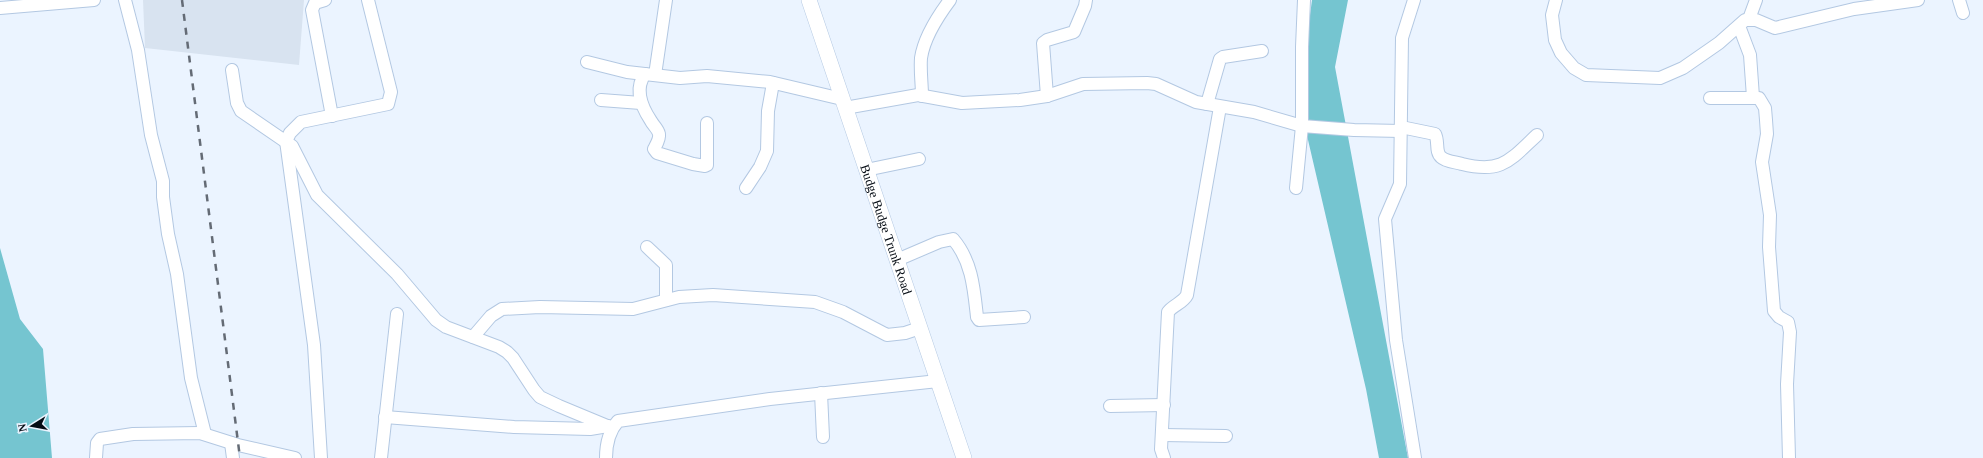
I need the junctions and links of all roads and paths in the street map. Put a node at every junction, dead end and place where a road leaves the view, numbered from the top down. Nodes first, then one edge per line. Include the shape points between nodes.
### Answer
1 (94, 0) edge
2 (125, 0) edge
3 (324, 0) edge
4 (368, 0) edge
5 (666, 0) edge
6 (808, 0) edge
7 (950, 0) edge
8 (1086, 0) edge
9 (1304, 0) edge
10 (1414, 0) edge
11 (1556, 0) edge
12 (1756, 0) edge
13 (1918, 0) edge
14 (1958, 0) edge
15 (0, 8) edge
16 (1962, 13) dead end
17 (1749, 19) junction
18 (1738, 26) junction
19 (1262, 51) dead end
20 (587, 62) dead end
21 (232, 70) dead end
22 (650, 74) junction
23 (773, 83) junction
24 (922, 96) junction
25 (1048, 96) junction
26 (1753, 97) junction
27 (1710, 98) dead end
28 (601, 100) dead end
29 (641, 102) junction
30 (844, 103) junction
31 (1207, 104) junction
32 (1220, 107) junction
33 (332, 116) junction
34 (707, 123) dead end
35 (1305, 126) junction
36 (1401, 129) junction
37 (1537, 135) dead end
38 (286, 141) junction
39 (918, 159) dead end
40 (866, 170) junction
41 (746, 188) dead end
42 (1296, 188) dead end
43 (647, 247) dead end
44 (897, 260) junction
45 (666, 300) junction
46 (397, 314) dead end
47 (1024, 317) dead end
48 (920, 328) junction
49 (473, 337) junction
50 (938, 381) junction
51 (820, 393) junction
52 (1164, 405) junction
53 (1110, 406) dead end
54 (385, 417) junction
55 (610, 427) junction
56 (205, 434) junction
57 (1162, 435) junction
58 (1226, 436) dead end
59 (823, 437) dead end
60 (231, 443) junction
61 (96, 458) edge
62 (233, 458) edge
63 (291, 458) edge
64 (295, 458) edge
65 (321, 458) edge
66 (381, 458) edge
67 (606, 458) edge
68 (964, 458) edge
69 (1164, 458) edge
70 (1415, 458) edge
71 (1789, 458) edge

1 - 15 street
2 - 56 street via 138,50 151,135 163,181 167,228 177,274 191,378
3 - 33 street via 315,3 312,10
4 - 33 street via 389,84 390,100 384,106
5 - 22 street
6 - 30 main road, Budge Budge Trunk Road
7 - 24 street via 923,50
8 - 25 street via 1086,6 1074,32 1043,43
9 - 35 street via 1302,46
10 - 36 street via 1402,38
11 - 18 street via 1552,15 1555,40 1574,68 1586,75 1665,77 1683,68
12 - 17 street
13 - 17 street via 1854,9 1775,28
14 - 16 street
17 - 18 street
18 - 26 street via 1750,55
19 - 31 street via 1220,59
20 - 22 street via 627,72
21 - 38 street via 237,103 242,111
22 - 23 street via 680,78 707,76
22 - 29 street via 641,80
23 - 30 street
23 - 41 street via 768,110 767,151
24 - 25 street via 962,103
24 - 30 street
25 - 31 street via 1083,84 1148,83
26 - 27 street
26 - 71 street via 1763,102 1766,120 1767,134 1762,162 1770,215 1769,247 1774,311 1788,322 1790,332 1787,384
28 - 29 street
29 - 34 street via 658,132 659,138 654,149 659,155 707,165
30 - 40 main road, Budge Budge Trunk Road
31 - 32 street
32 - 35 street via 1254,112
32 - 52 street via 1187,295 1168,312
33 - 38 street via 301,122
35 - 36 street
35 - 42 street
36 - 37 street via 1435,134 1438,153 1444,159 1483,168 1508,162
36 - 70 street via 1400,184 1385,219 1396,340
38 - 49 street via 298,153 322,201 360,236 436,320 446,327
38 - 65 street via 314,345
39 - 40 street
40 - 44 main road, Budge Budge Trunk Road
43 - 45 street via 666,265
44 - 47 street via 939,242 953,239 971,272 979,320
44 - 48 main road, Budge Budge Trunk Road
45 - 48 street via 713,295 815,302 843,312 887,335
45 - 49 street via 633,309 502,309 491,316
46 - 54 street
48 - 50 main road, Budge Budge Trunk Road
49 - 55 street via 499,347 510,355 540,396
50 - 51 street
50 - 68 main road, Budge Budge Trunk Road
51 - 55 street via 624,420
51 - 59 street
52 - 53 street
52 - 57 street
54 - 55 street via 514,427
54 - 66 street
55 - 67 street
56 - 60 street
56 - 61 street via 161,432 107,437 97,442
57 - 58 street
57 - 69 street via 1161,449
60 - 62 street
60 - 63 street
63 - 64 street

